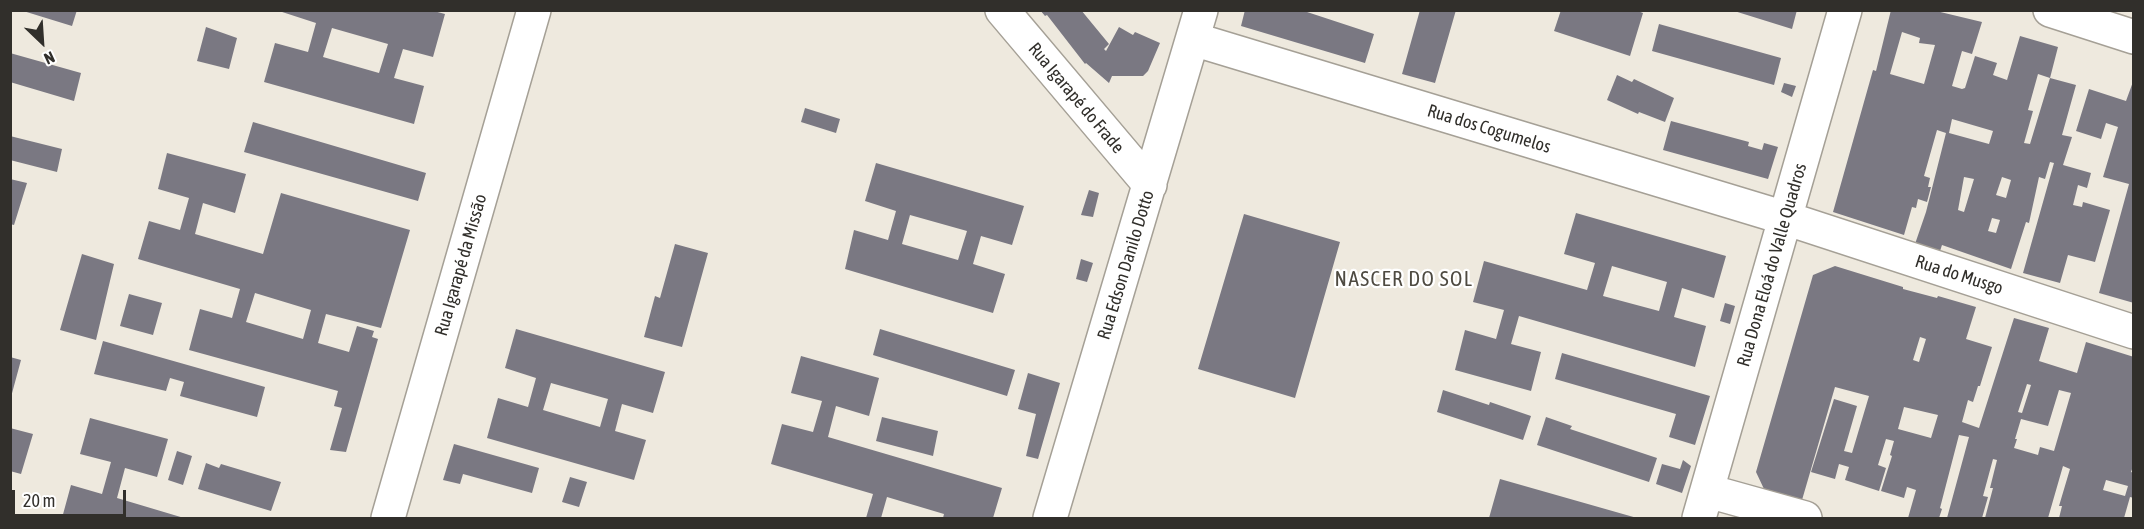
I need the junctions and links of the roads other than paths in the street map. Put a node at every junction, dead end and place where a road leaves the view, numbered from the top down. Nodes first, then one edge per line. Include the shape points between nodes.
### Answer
1 (534, 10) edge
2 (1002, 10) edge
3 (1845, 10) edge
4 (2050, 10) edge
5 (1197, 25) edge
6 (2133, 37) edge
7 (1150, 185) junction
8 (1785, 218) junction
9 (2133, 332) edge
10 (1703, 505) edge
11 (388, 519) edge
12 (1050, 519) edge
13 (1805, 519) edge

1 - 11 street, Rua Igarapé da Missão
2 - 7 street, Rua Igarapé do Frade
3 - 8 street, Rua Dona Eloá do Valle Quadros
4 - 6 street
5 - 7 street, Rua Edson Danilo Dotto
5 - 8 street, Rua dos Cogumelos
7 - 12 street, Rua Edson Danilo Dotto
8 - 9 street, Rua do Musgo
8 - 10 street, Rua Dona Eloá do Valle Quadros
10 - 13 street

